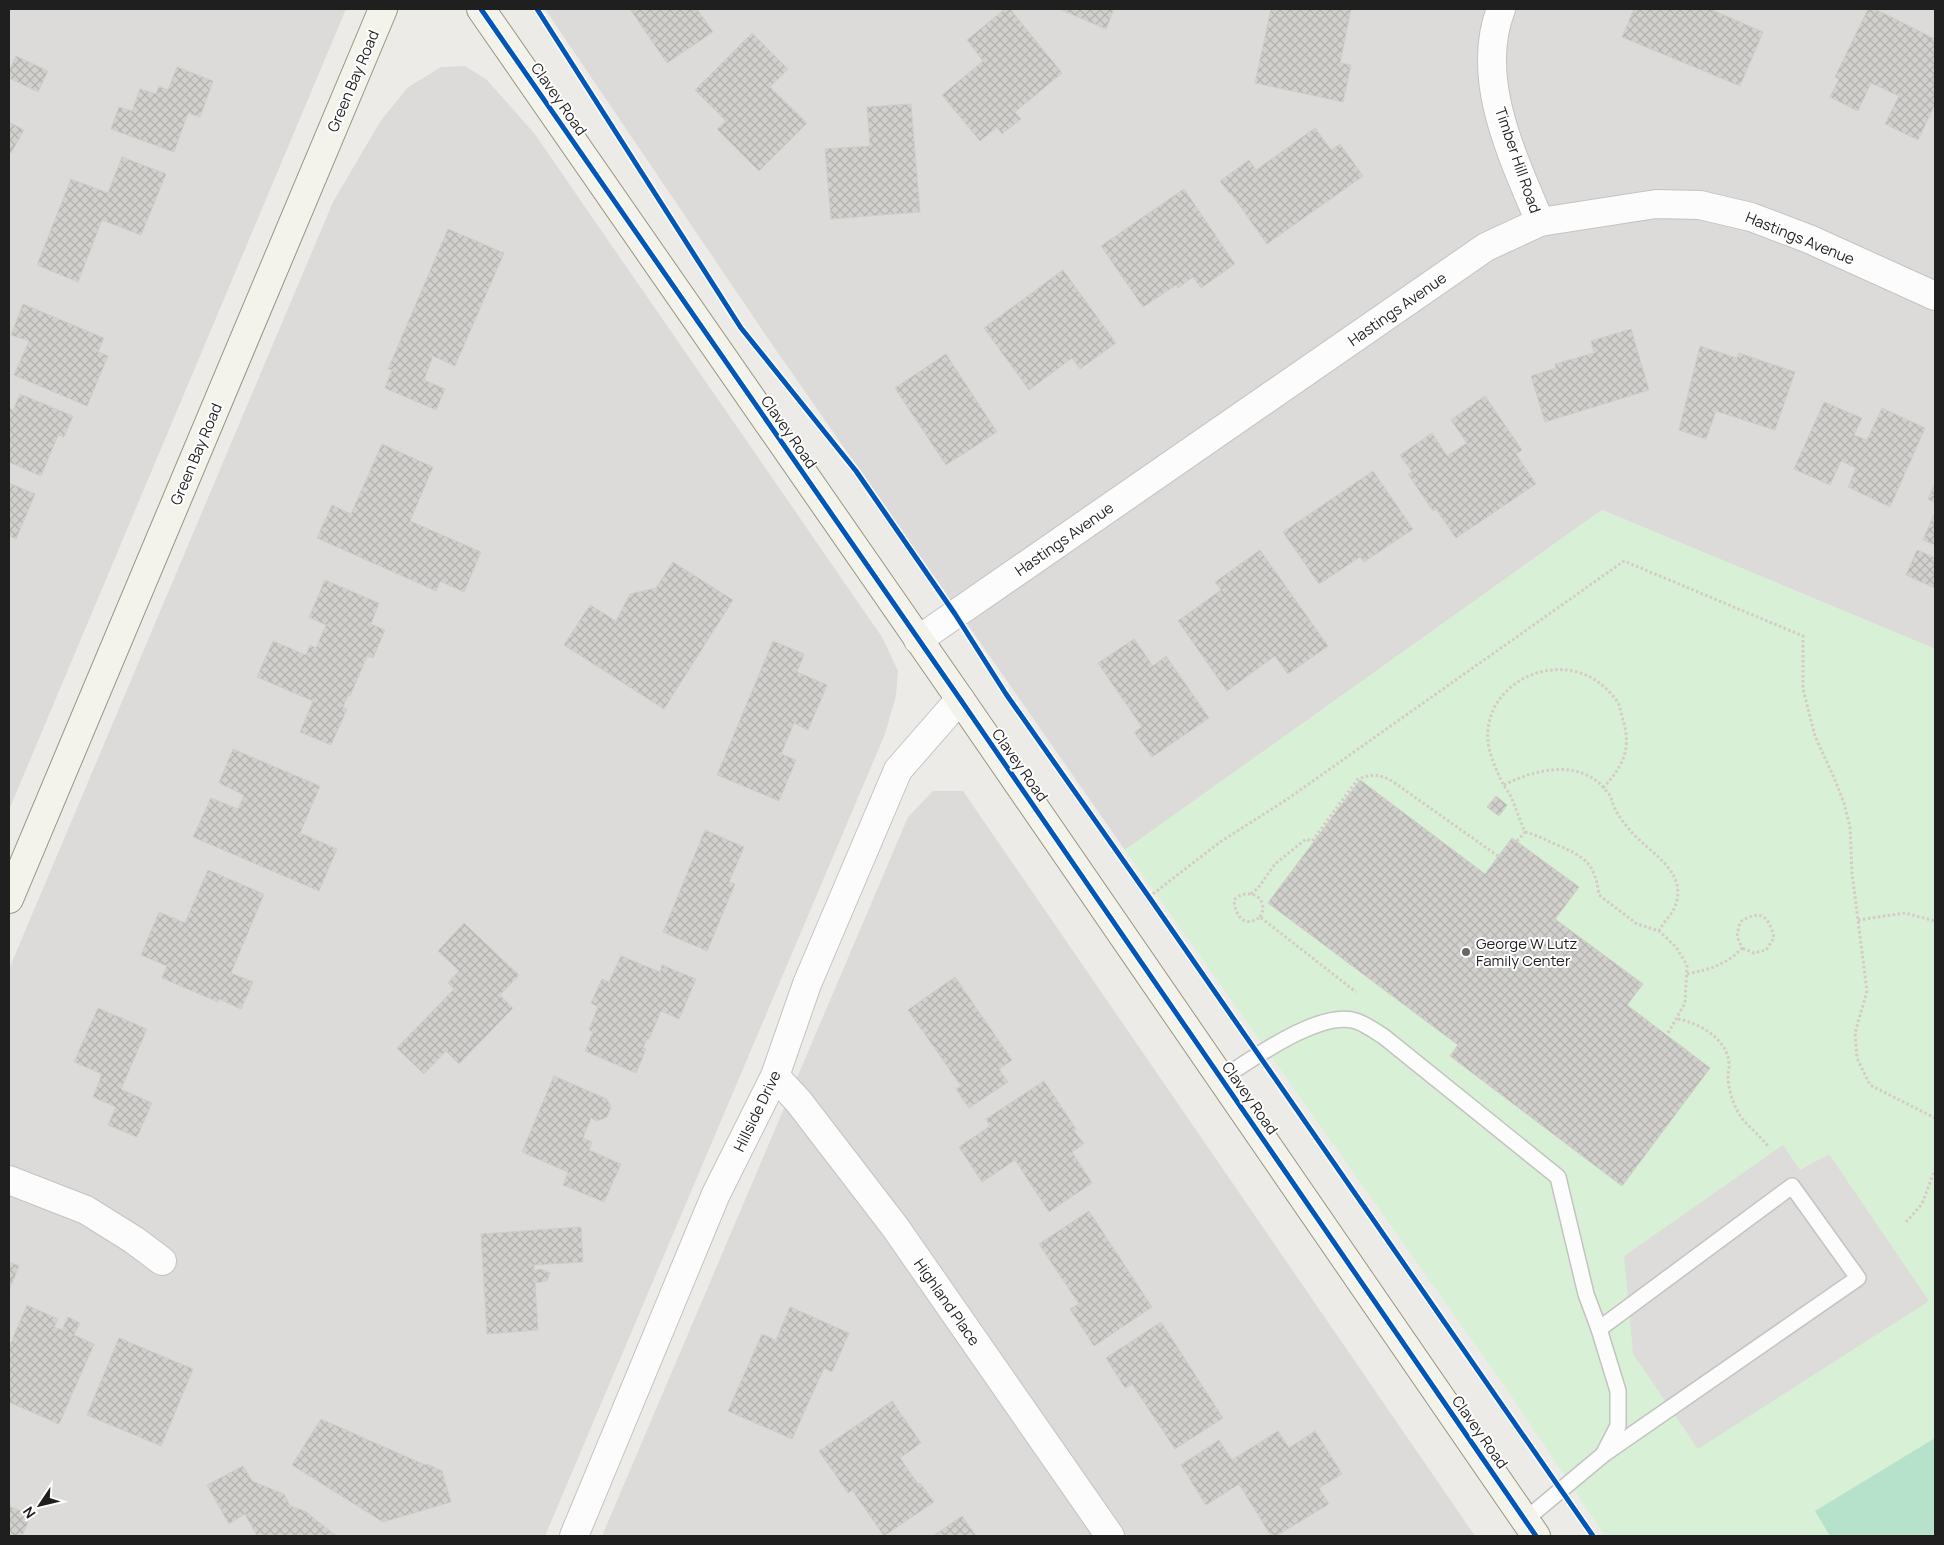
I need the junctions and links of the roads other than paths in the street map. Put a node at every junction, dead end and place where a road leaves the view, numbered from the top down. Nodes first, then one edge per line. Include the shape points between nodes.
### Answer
1 (383, 9) edge
2 (481, 9) edge
3 (1502, 9) edge
4 (1540, 222) junction
5 (1935, 296) edge
6 (918, 640) junction
7 (960, 699) junction
8 (9, 899) edge
9 (775, 1076) junction
10 (1221, 1080) junction
11 (9, 1180) edge
12 (162, 1262) dead end
13 (1599, 1329) junction
14 (1604, 1454) junction
15 (1531, 1528) edge
16 (574, 1536) edge
17 (1110, 1536) edge

1 - 8 main road, Green Bay Road
2 - 6 main road, Clavey Road
3 - 4 street, Timber Hill Road via 1491,60 1497,101 1511,151
4 - 5 street, Hastings Avenue via 1656,204 1700,205 1751,217 1809,239
4 - 6 street, Hastings Avenue via 1486,247
6 - 7 main road, Clavey Road
7 - 9 street, Hillside Drive via 898,770 807,984
7 - 10 main road, Clavey Road
9 - 16 street, Hillside Drive via 716,1194
9 - 17 street, Highland Place via 799,1102 895,1227
10 - 13 lane via 1278,1043 1324,1022 1339,1019 1356,1021 1383,1036 1558,1177 1586,1294
10 - 15 main road, Clavey Road
11 - 12 street via 86,1210
13 - 14 lane via 1618,1391 1618,1426
13 - 14 lane via 1792,1186 1858,1278
14 - 15 lane

